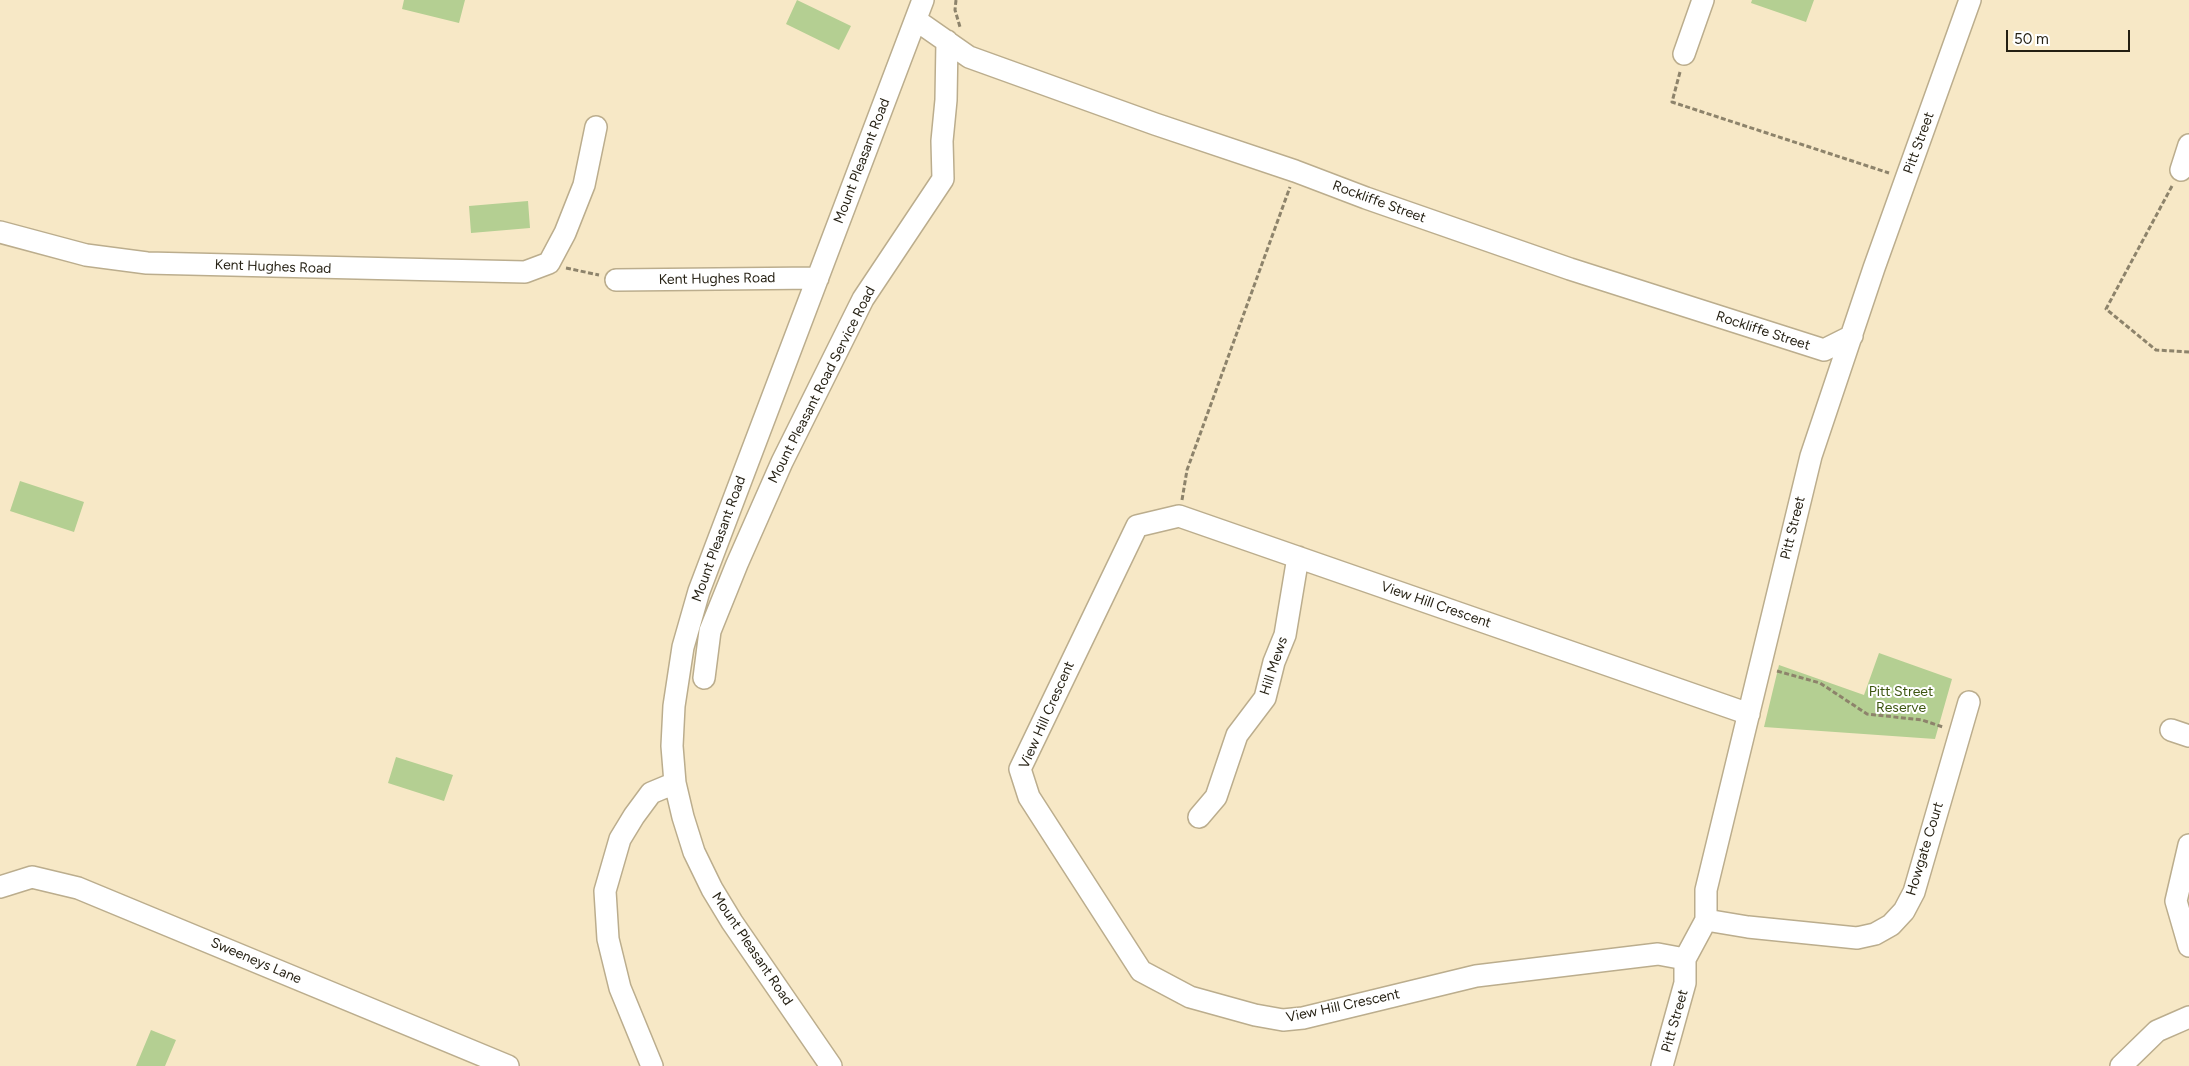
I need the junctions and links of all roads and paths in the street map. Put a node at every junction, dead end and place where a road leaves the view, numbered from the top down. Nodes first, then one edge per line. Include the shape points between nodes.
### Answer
1 (923, 0) edge
2 (1703, 0) edge
3 (1970, 0) edge
4 (916, 20) junction
5 (947, 41) junction
6 (1684, 54) joint
7 (596, 127) dead end
8 (2189, 145) edge
9 (2181, 170) joint
10 (1295, 171) junction
11 (1906, 179) junction
12 (0, 232) edge
13 (548, 263) junction
14 (818, 278) junction
15 (616, 280) joint
16 (1852, 336) junction
17 (2189, 352) edge
18 (1179, 516) junction
19 (1298, 557) junction
20 (1760, 666) junction
21 (704, 678) dead end
22 (1969, 702) dead end
23 (1749, 714) junction
24 (1960, 732) junction
25 (675, 783) junction
26 (1199, 817) dead end
27 (2189, 845) edge
28 (0, 887) edge
29 (1706, 920) junction
30 (2189, 946) edge
31 (1684, 958) junction
32 (2189, 1017) edge
33 (508, 1066) edge
34 (652, 1066) edge
35 (831, 1066) edge
36 (1662, 1066) edge
37 (2121, 1066) edge

1 - 4 street, Mount Pleasant Road
2 - 6 street
3 - 11 street, Pitt Street
4 - 5 street, Rockliffe Street
4 - 14 street, Mount Pleasant Road
5 - 10 street, Rockliffe Street via 969,57
5 - 21 street, Mount Pleasant Road Service Road via 943,179 863,298 782,462 710,632
6 - 11 path via 1672,102
7 - 13 street via 584,185 565,233
8 - 9 street
9 - 17 path via 2106,309 2156,350
10 - 16 street, Rockliffe Street via 1570,269 1824,350
10 - 18 path via 1187,470
11 - 16 street, Pitt Street
12 - 13 street, Kent Hughes Road via 86,255 147,263 525,272
13 - 15 path
14 - 15 street, Kent Hughes Road
14 - 25 street, Mount Pleasant Road via 696,600 683,647 674,706 672,746
16 - 20 street, Pitt Street via 1810,456
18 - 19 street, View Hill Crescent
18 - 31 street, View Hill Crescent via 1137,526 1020,770 1029,796 1141,971 1190,997 1284,1020 1476,976 1658,954
19 - 23 street, View Hill Crescent
19 - 26 street, Hill Mews via 1285,635 1265,698 1237,735 1216,797
20 - 23 street, Pitt Street
20 - 24 path via 1820,682 1867,714 1922,720
22 - 24 street, Howgate Court
23 - 29 street, Pitt Street via 1706,890
24 - 29 street, Howgate Court via 1914,892 1904,911 1891,925 1875,934 1857,938
25 - 34 street via 651,793 634,816 620,839 605,891 608,939 620,988
25 - 35 street, Mount Pleasant Road via 694,852 712,889
27 - 30 street via 2176,902
28 - 33 street, Sweeneys Lane via 32,877 78,888
29 - 31 street
31 - 36 street, Pitt Street via 1685,983
32 - 37 street via 2157,1031

